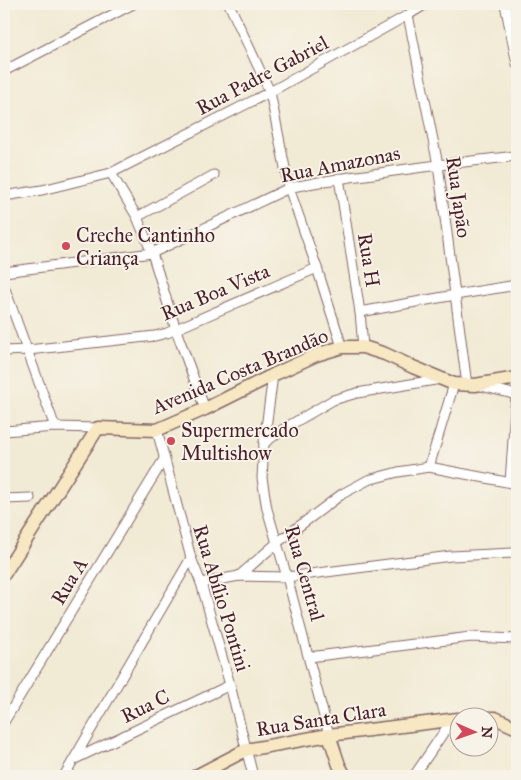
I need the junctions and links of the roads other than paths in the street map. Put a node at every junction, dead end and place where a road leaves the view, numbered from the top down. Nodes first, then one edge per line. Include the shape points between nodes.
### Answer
1 (133, 4) edge
2 (229, 4) edge
3 (426, 4) edge
4 (505, 4) edge
5 (408, 16) junction
6 (517, 64) edge
7 (4, 71) edge
8 (270, 92) junction
9 (517, 156) edge
10 (438, 165) junction
11 (111, 173) junction
12 (214, 175) dead end
13 (338, 178) junction
14 (288, 188) junction
15 (4, 196) edge
16 (137, 217) junction
17 (152, 253) junction
18 (317, 268) junction
19 (4, 272) edge
20 (517, 285) edge
21 (4, 286) edge
22 (455, 295) junction
23 (360, 312) junction
24 (176, 330) junction
25 (342, 347) junction
26 (363, 347) junction
27 (28, 350) junction
28 (4, 351) edge
29 (273, 375) junction
30 (517, 378) edge
31 (441, 379) junction
32 (454, 384) junction
33 (471, 385) junction
34 (517, 395) edge
35 (205, 409) junction
36 (55, 427) junction
37 (98, 428) junction
38 (156, 430) junction
39 (4, 431) edge
40 (264, 443) junction
41 (164, 459) junction
42 (429, 467) junction
43 (514, 484) edge
44 (30, 498) dead end
45 (4, 499) edge
46 (278, 542) junction
47 (517, 554) edge
48 (190, 558) junction
49 (4, 574) edge
50 (240, 576) junction
51 (287, 577) junction
52 (201, 583) junction
53 (517, 639) edge
54 (309, 657) junction
55 (230, 685) junction
56 (498, 719) edge
57 (448, 721) edge
58 (4, 722) edge
59 (517, 728) edge
60 (448, 730) edge
61 (329, 735) junction
62 (246, 750) junction
63 (75, 759) junction
64 (64, 776) edge
65 (196, 776) edge
66 (253, 776) edge
67 (345, 776) edge
68 (414, 776) edge

1 - 7 street
2 - 8 street
3 - 5 street, Rua Padre Gabriel
4 - 6 street
5 - 8 street, Rua Padre Gabriel
5 - 10 street, Rua Japão
8 - 11 street, Rua Padre Gabriel
8 - 14 street
9 - 10 street, Rua Amazonas
10 - 13 street, Rua Amazonas
10 - 22 street, Rua Japão
11 - 15 street, Rua Padre Gabriel
11 - 16 street
12 - 16 street
13 - 14 street, Rua Amazonas
13 - 23 street, Rua H
14 - 17 street, Rua Amazonas
14 - 18 street
16 - 17 street
17 - 19 street, Rua Amazonas
17 - 24 street
18 - 24 street, Rua Boa Vista
18 - 25 street
20 - 22 street
21 - 27 street
22 - 23 street
22 - 33 street, Rua Japão
23 - 26 street, Rua H
24 - 27 street, Rua Boa Vista via 155,336
24 - 35 street
25 - 26 street, Avenida Costa Brandão
25 - 29 street, Avenida Costa Brandão
26 - 31 street, Avenida Costa Brandão
27 - 28 street, Rua Boa Vista
27 - 36 street
29 - 35 street, Avenida Costa Brandão
29 - 40 street, Rua Central
30 - 33 street, Avenida Costa Brandão
31 - 32 street, Avenida Costa Brandão
31 - 40 street via 357,392 333,400
32 - 33 street, Avenida Costa Brandão
32 - 42 street
33 - 34 street
34 - 43 street
35 - 38 street, Avenida Costa Brandão
36 - 37 street, Avenida Costa Brandão
36 - 39 street, Avenida Costa Brandão
37 - 38 street, Avenida Costa Brandão
37 - 49 street
38 - 41 street, Rua Abílio Pontini
40 - 46 street, Rua Central via 262,478 267,509
41 - 48 street, Rua Abílio Pontini
41 - 58 street, Rua A
42 - 43 street
42 - 46 street via 368,480 342,494
44 - 45 street
46 - 50 street
46 - 51 street, Rua Central
47 - 51 street via 451,556
48 - 52 street, Rua Abílio Pontini
48 - 63 street
50 - 51 street
50 - 52 street
51 - 54 street, Rua Central
52 - 55 street, Rua Abílio Pontini
53 - 54 street via 472,637
54 - 61 street, Rua Central
55 - 62 street, Rua Abílio Pontini
55 - 63 street, Rua C
56 - 59 street
57 - 61 street, Rua Santa Clara
60 - 68 street
61 - 62 street, Rua Santa Clara
61 - 67 street, Rua Central
62 - 65 street, Rua Santa Clara
62 - 66 street, Rua Abílio Pontini
63 - 64 street

